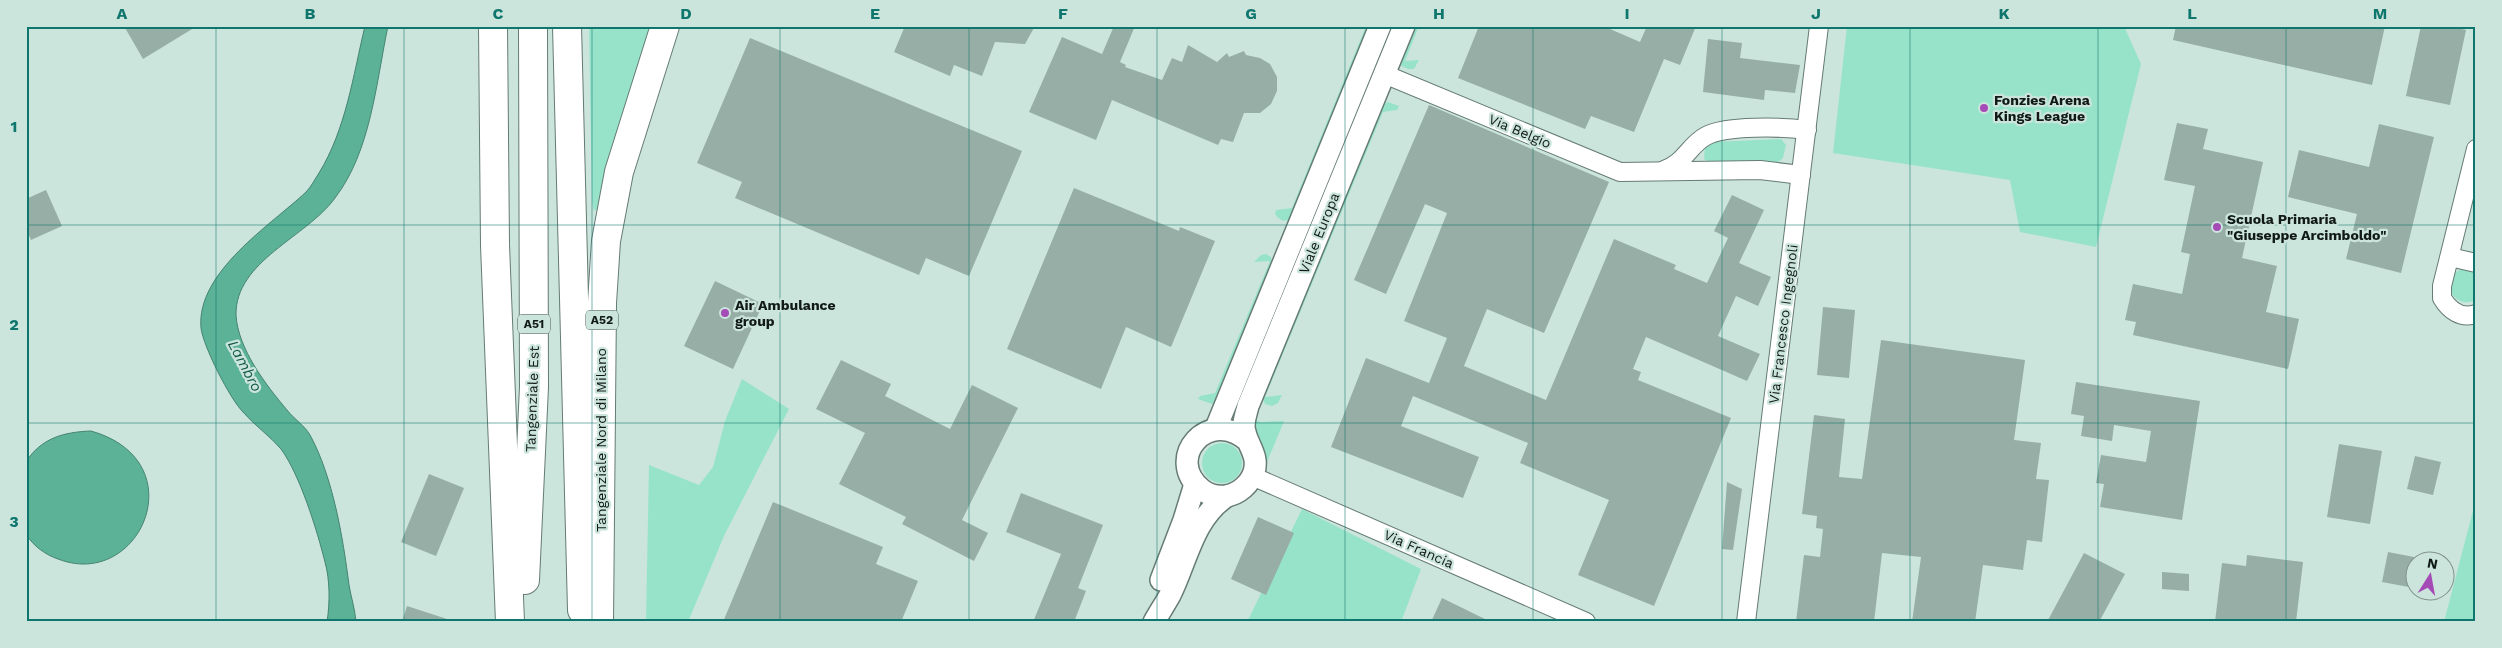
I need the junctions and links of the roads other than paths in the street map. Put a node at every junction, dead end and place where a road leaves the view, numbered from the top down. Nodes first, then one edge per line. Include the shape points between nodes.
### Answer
1 (493, 26) edge
2 (512, 26) edge
3 (533, 26) edge
4 (567, 26) edge
5 (665, 26) edge
6 (1380, 26) edge
7 (1404, 26) edge
8 (1819, 26) edge
9 (1384, 74) junction
10 (1807, 130) junction
11 (2476, 149) edge
12 (1659, 171) junction
13 (1801, 174) junction
14 (2450, 257) junction
15 (2476, 263) edge
16 (2476, 314) edge
17 (1216, 428) junction
18 (1248, 440) junction
19 (1252, 476) junction
20 (1195, 484) junction
21 (1227, 496) junction
22 (511, 622) edge
23 (523, 622) edge
24 (582, 622) edge
25 (599, 622) edge
26 (1149, 622) edge
27 (1154, 622) edge
28 (1586, 622) edge
29 (1746, 622) edge

1 - 22 highway via 495,245
2 - 22 highway
3 - 23 highway, Tangenziale Est / A51 via 534,387
4 - 24 highway
5 - 25 highway, Tangenziale Nord di Milano / A52 via 619,172 606,241 602,303
6 - 17 street, Viale Europa
7 - 9 street, Viale Europa
8 - 10 street, Via Francesco Ingegnoli
9 - 12 street, Via Belgio via 1620,172
9 - 18 street, Viale Europa via 1248,406 1244,423
10 - 12 street, Via Belgio via 1783,127 1718,131 1704,137 1676,165
10 - 13 street, Via Francesco Ingegnoli
11 - 14 street
12 - 13 street, Via Belgio via 1760,170
13 - 29 street, Via Francesco Ingegnoli
14 - 15 street
14 - 16 street via 2442,298 2454,312
17 - 18 street via 1233,430
17 - 20 street via 1205,432 1190,450 1188,467
18 - 19 street, Viale Europa via 1255,459
19 - 21 street via 1247,485
19 - 28 street, Via Francia
20 - 21 street via 1207,493
20 - 26 street via 1157,589
21 - 27 street via 1215,503 1199,526 1170,595

